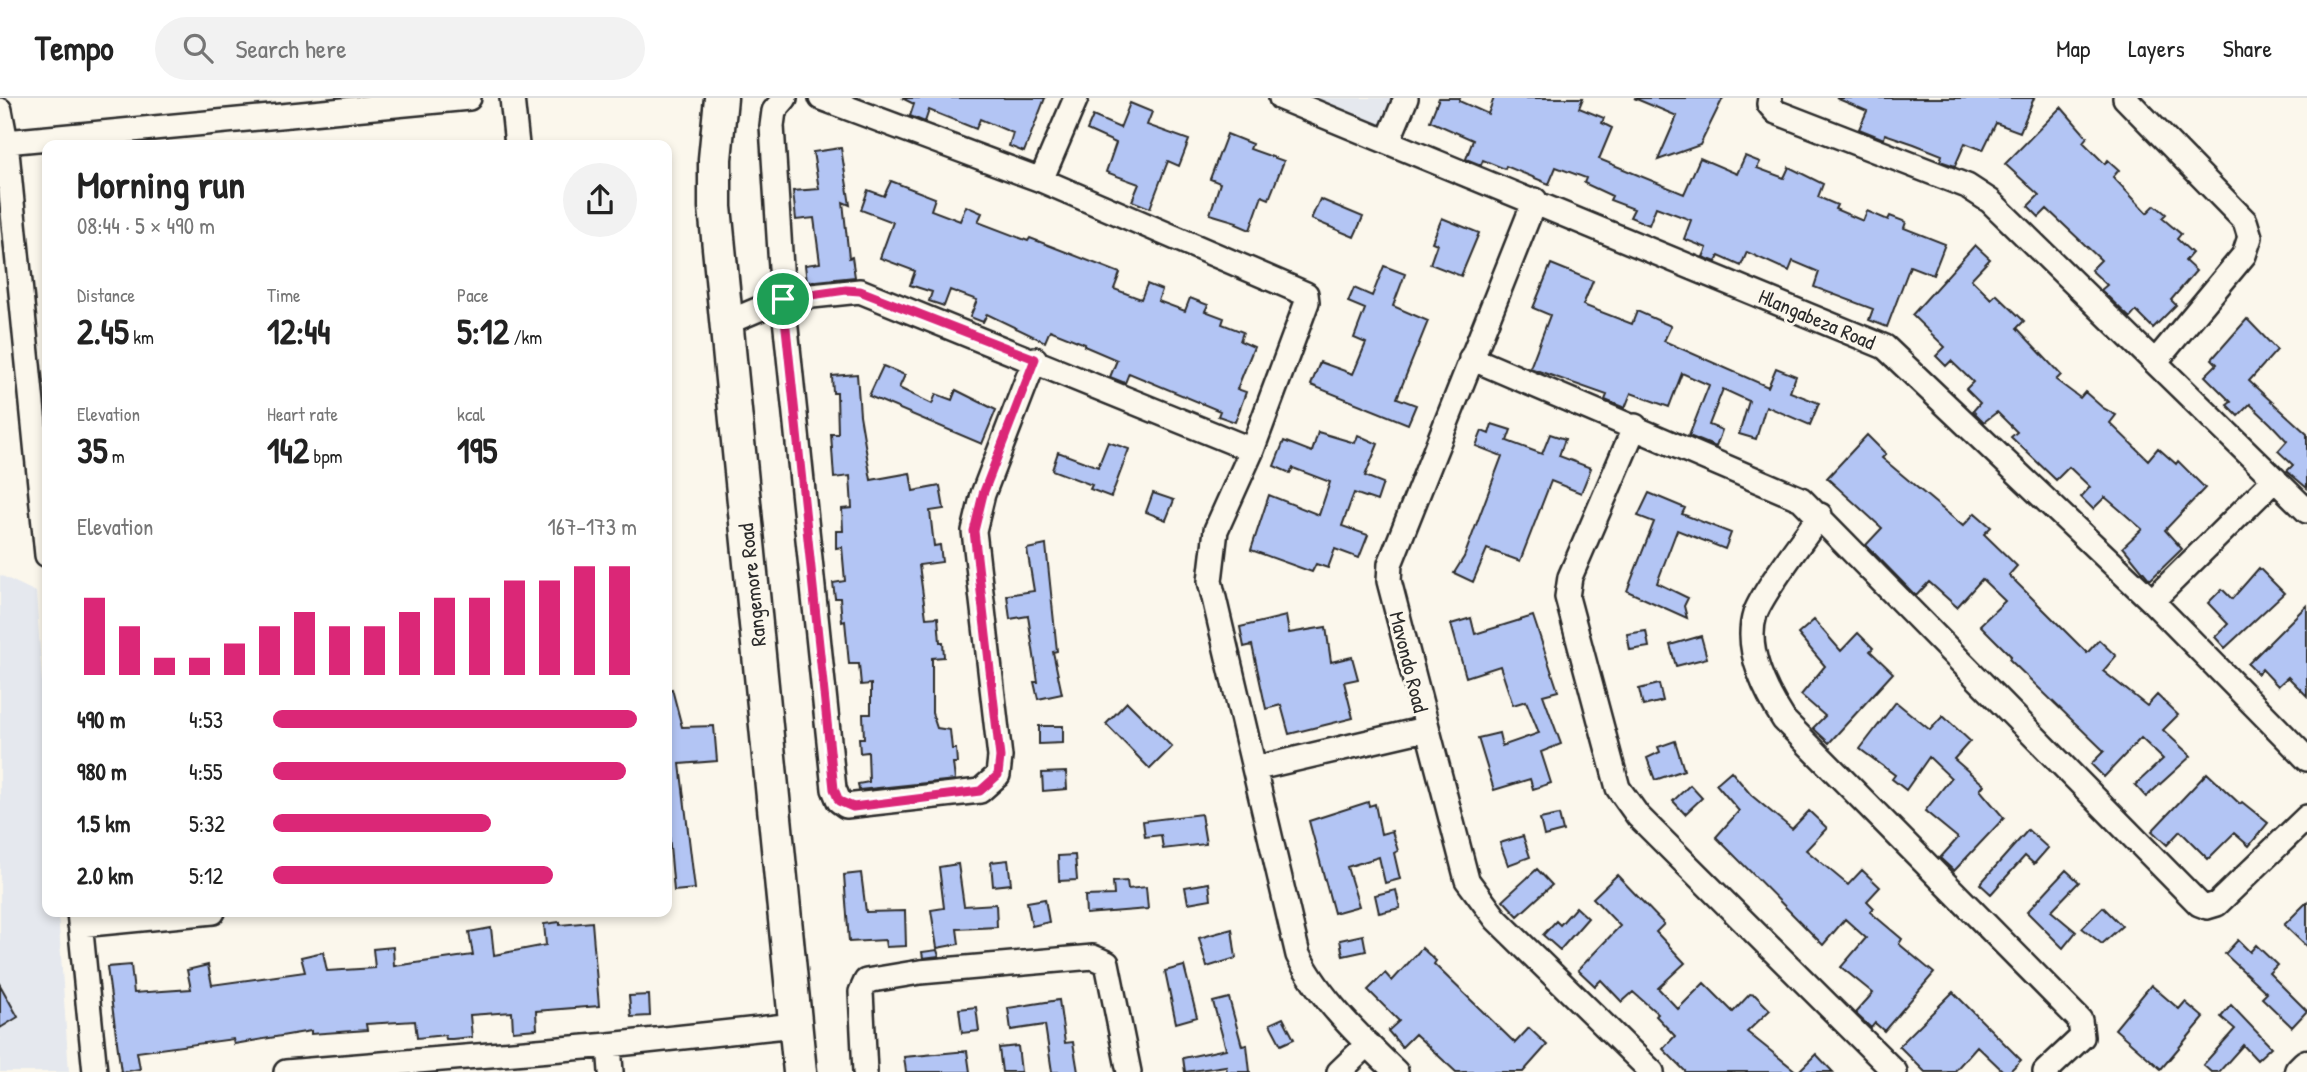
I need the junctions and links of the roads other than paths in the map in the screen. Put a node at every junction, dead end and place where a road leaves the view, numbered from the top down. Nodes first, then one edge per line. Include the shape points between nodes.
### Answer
1 (469, 98) edge
2 (512, 98) edge
3 (721, 98) edge
4 (785, 98) edge
5 (821, 98) edge
6 (1076, 98) edge
7 (1281, 98) edge
8 (1406, 98) edge
9 (1770, 98) edge
10 (2125, 98) edge
11 (298, 106) edge
12 (0, 110) edge
13 (516, 140) edge
14 (1388, 141) junction
15 (6, 142) junction
16 (1041, 180) junction
17 (1535, 200) junction
18 (783, 299) junction
19 (726, 323) junction
20 (1471, 358) junction
21 (1035, 359) junction
22 (2156, 361) junction
23 (1635, 426) junction
24 (1252, 450) junction
25 (2276, 480) junction
26 (42, 505) edge
27 (2307, 511) edge
28 (1820, 515) junction
29 (2152, 601) junction
30 (1425, 729) junction
31 (2307, 759) edge
32 (1257, 768) junction
33 (2307, 817) edge
34 (102, 917) edge
35 (80, 918) edge
36 (795, 1025) junction
37 (1368, 1044) junction
38 (609, 1045) junction
39 (2307, 1066) edge
40 (95, 1072) edge
41 (286, 1072) edge
42 (611, 1072) edge
43 (800, 1072) edge
44 (865, 1072) edge
45 (1129, 1072) edge
46 (1339, 1072) edge
47 (1396, 1072) edge
48 (1651, 1072) edge
49 (1895, 1072) edge
50 (2045, 1072) edge
51 (2301, 1072) edge

1 - 11 street
2 - 13 street
3 - 19 street, Rangemore Road via 715,207
4 - 18 street via 774,111 772,126
5 - 16 street
6 - 16 street
7 - 14 street, Hlangabeza Road
8 - 14 street
9 - 22 street via 1776,112 1980,193
10 - 22 street via 2245,221 2250,237 2244,255
11 - 15 street
12 - 15 street
14 - 17 street, Hlangabeza Road
15 - 26 street
16 - 24 street via 1306,294 1307,302
17 - 20 street, Mavondo Road
17 - 29 street, Hlangabeza Road via 1885,347
18 - 19 street
18 - 21 street via 860,291
18 - 21 street via 834,789 846,806 980,791 998,775 1000,757 974,531 983,494
19 - 36 street, Rangemore Road
20 - 23 street
20 - 30 street, Mavondo Road via 1390,564 1389,581
21 - 24 street
22 - 25 street
23 - 28 street via 1786,490
23 - 49 street via 1570,577 1567,597 1618,788 1638,816
24 - 32 street via 1216,530 1210,581
25 - 27 street
25 - 29 street
28 - 33 street via 2199,904 2217,904
28 - 50 street via 1756,611 1753,638 1766,688 1784,720 2080,1020 2082,1037
29 - 31 street, Hlangabeza Road
30 - 32 street
30 - 48 street, Mavondo Road via 1467,880 1480,901
32 - 37 street via 1298,955 1308,974
34 - 35 street
35 - 40 street
36 - 38 street
36 - 43 street, Rangemore Road
37 - 46 street
37 - 47 street
38 - 41 street
38 - 42 street
39 - 51 street
44 - 45 street via 861,992 866,981 1093,957 1107,964

